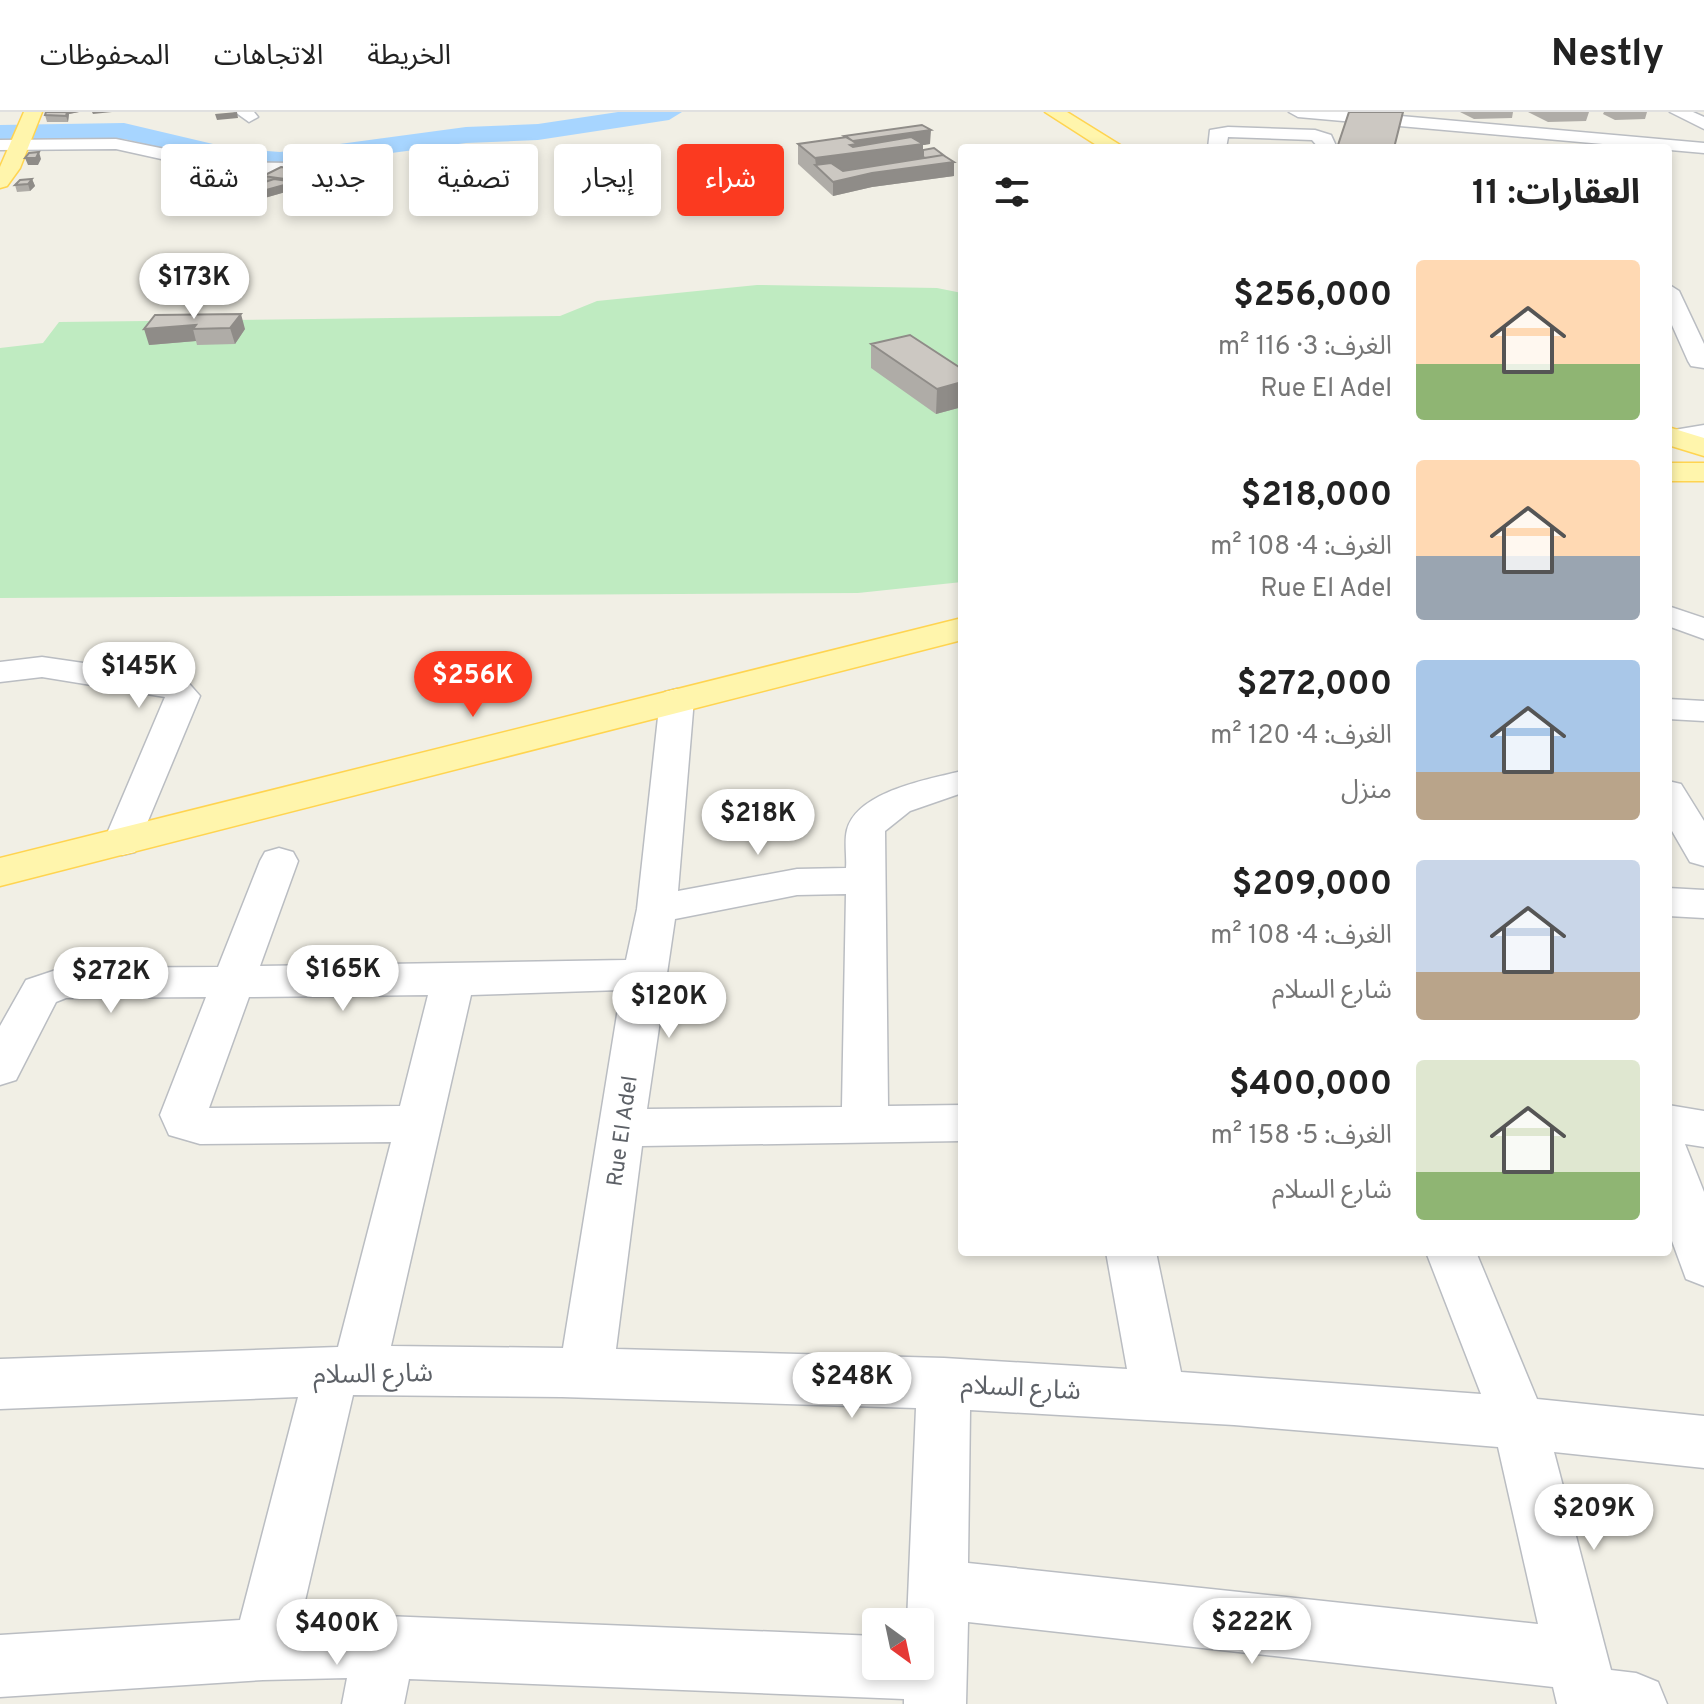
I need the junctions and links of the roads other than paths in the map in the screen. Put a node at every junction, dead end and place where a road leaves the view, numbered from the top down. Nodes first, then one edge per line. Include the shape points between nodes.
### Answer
1 (1298, 112) edge
2 (1679, 112) edge
3 (1057, 114) edge
4 (1704, 124) edge
5 (21, 130) edge
6 (1108, 144) edge
7 (1217, 144) edge
8 (1327, 144) edge
9 (1616, 144) edge
10 (1672, 147) edge
11 (1704, 148) edge
12 (283, 169) edge
13 (0, 182) edge
14 (1672, 300) edge
15 (1704, 361) edge
16 (1678, 435) edge
17 (1704, 447) edge
18 (1672, 617) edge
19 (1704, 629) edge
20 (958, 630) edge
21 (0, 672) edge
22 (677, 699) junction
23 (1672, 709) edge
24 (1704, 711) edge
25 (958, 783) edge
26 (1672, 801) edge
27 (122, 843) junction
28 (1690, 844) edge
29 (279, 861) dead end
30 (0, 872) edge
31 (863, 881) junction
32 (1672, 902) edge
33 (1704, 904) edge
34 (657, 909) junction
35 (644, 974) junction
36 (233, 980) junction
37 (453, 980) junction
38 (0, 1068) edge
39 (958, 1123) edge
40 (417, 1124) junction
41 (1672, 1124) edge
42 (865, 1126) junction
43 (622, 1128) junction
44 (1704, 1129) edge
45 (1672, 1168) edge
46 (1132, 1256) edge
47 (1453, 1256) edge
48 (1704, 1264) edge
49 (345, 1372) junction
50 (586, 1373) junction
51 (944, 1383) junction
52 (0, 1384) edge
53 (1158, 1393) junction
54 (1519, 1421) junction
55 (1704, 1442) edge
56 (936, 1589) junction
57 (263, 1649) junction
58 (0, 1666) edge
59 (379, 1676) edge
60 (935, 1687) edge
61 (1597, 1692) edge

1 - 9 street
2 - 4 street
3 - 6 main road
5 - 12 street via 229,168
5 - 13 main road
7 - 8 street via 1216,134 1228,132 1315,135
10 - 11 street
14 - 15 street
16 - 17 main road
18 - 19 street
20 - 22 main road
21 - 27 street via 42,667 173,686 183,696
22 - 27 main road
22 - 34 street, Rue El Adel
23 - 24 street
25 - 31 street via 902,800 873,819 866,829
26 - 28 street
27 - 30 main road
29 - 36 street
31 - 34 street via 797,882
31 - 42 street
32 - 33 street
34 - 35 street, Rue El Adel
35 - 37 street
35 - 43 street, Rue El Adel
36 - 37 street
36 - 38 street via 74,982 50,987 36,998
36 - 40 street via 183,1115 185,1122
37 - 40 street
39 - 42 street
40 - 49 street
41 - 44 street
42 - 43 street
43 - 50 street, Rue El Adel
45 - 48 street
46 - 53 street
47 - 54 street
49 - 50 street, شارع السلام
49 - 52 street, شارع السلام
49 - 57 street
50 - 51 street, شارع السلام
51 - 53 street, شارع السلام
51 - 56 street
53 - 54 street, شارع السلام
54 - 55 street, شارع السلام
54 - 61 street
56 - 60 street
56 - 61 street
57 - 58 street
57 - 59 street
59 - 60 street

